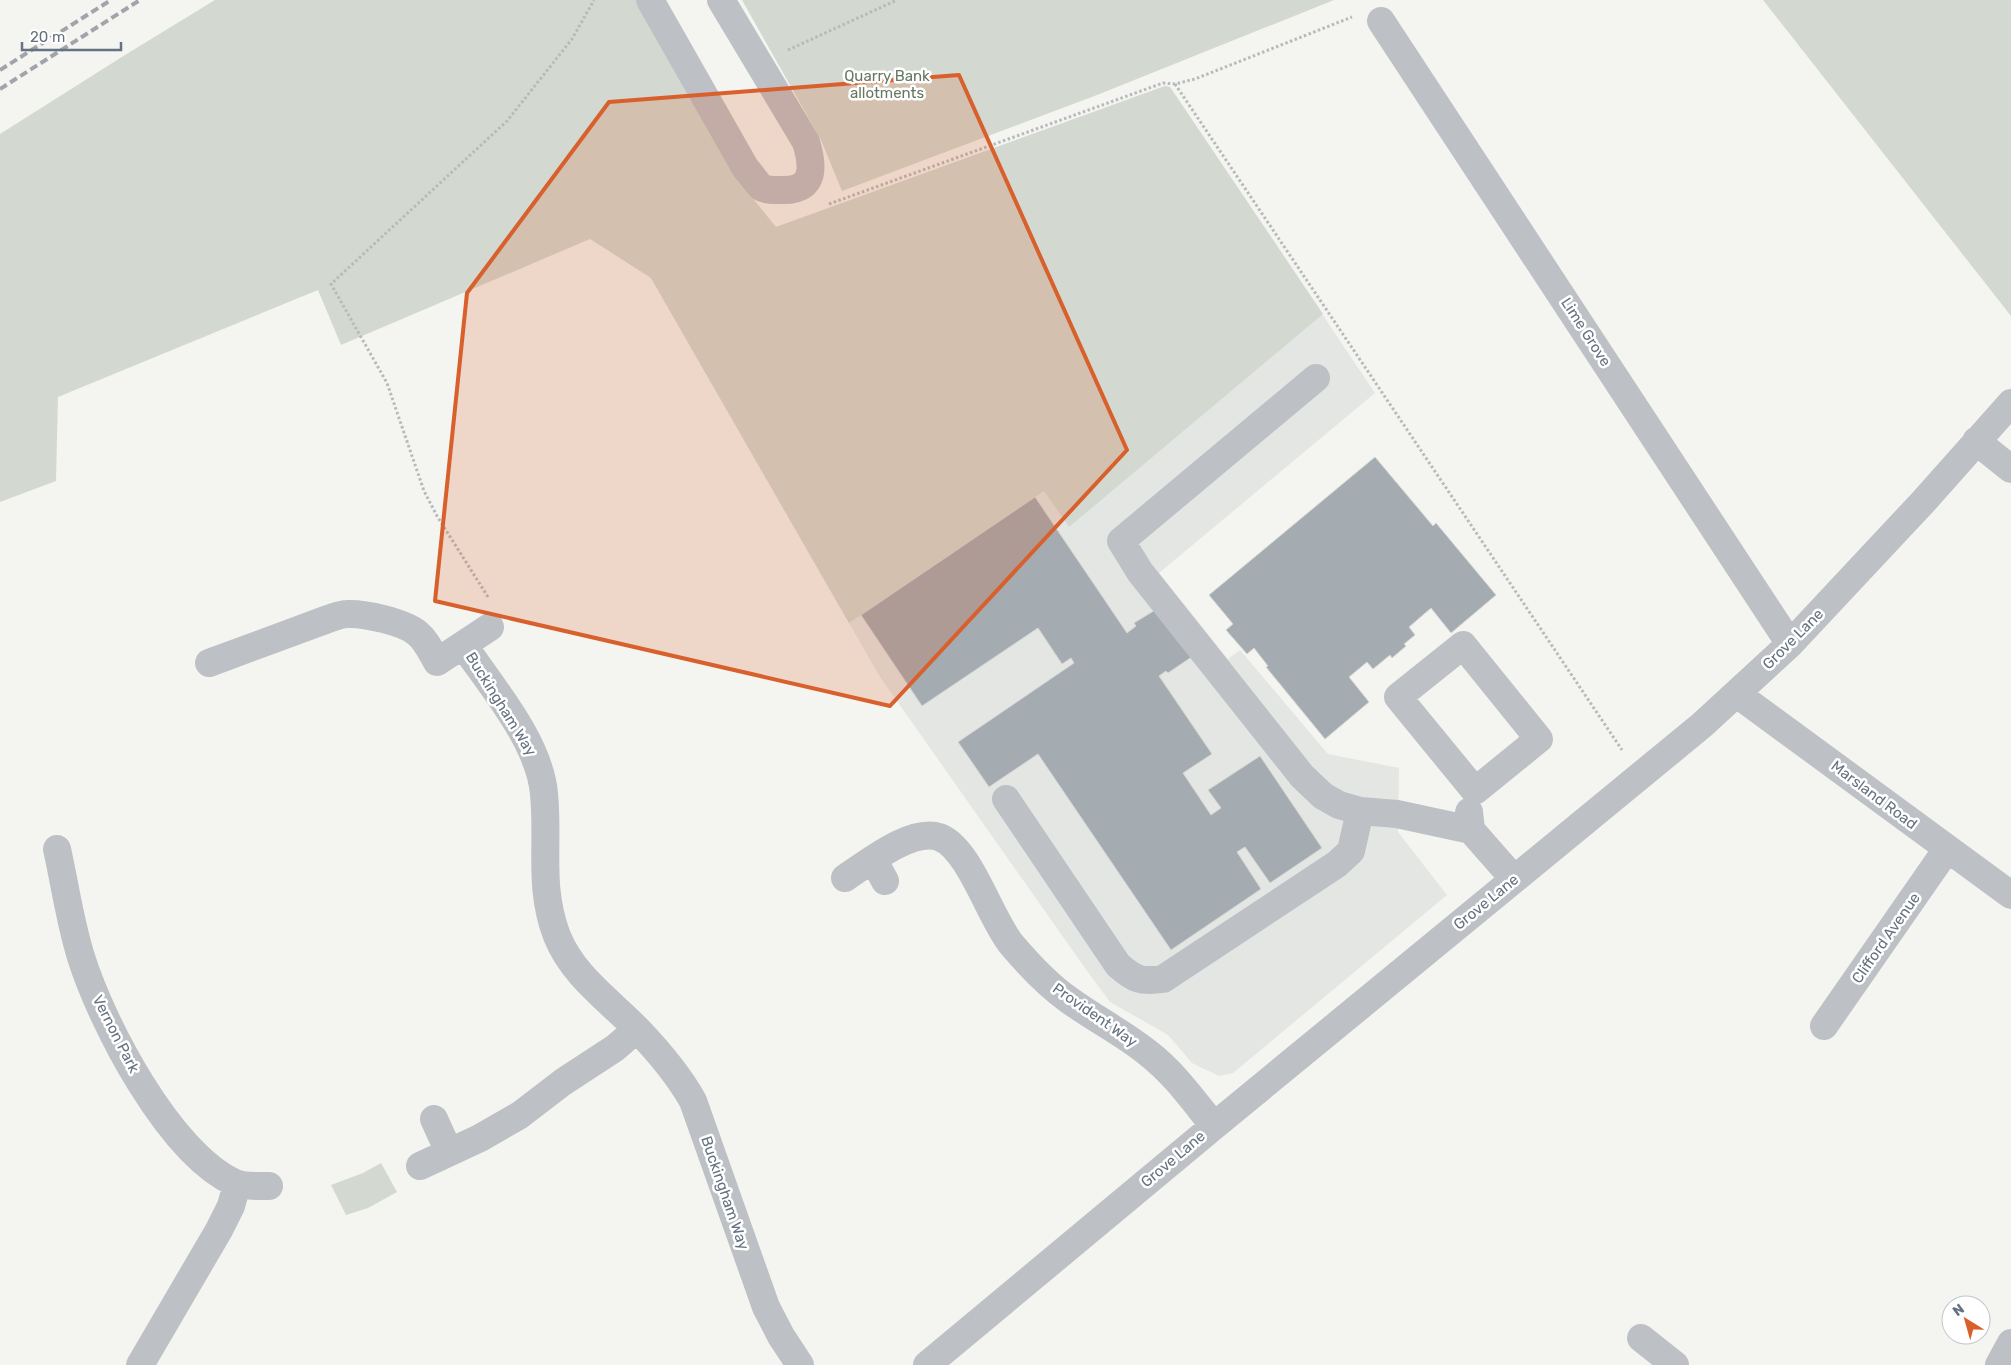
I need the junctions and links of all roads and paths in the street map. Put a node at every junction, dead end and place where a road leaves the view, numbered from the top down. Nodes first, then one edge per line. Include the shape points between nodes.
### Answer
1 (594, 0) edge
2 (650, 0) edge
3 (721, 0) edge
4 (897, 0) edge
5 (885, 2) edge
6 (1369, 18) joint
7 (761, 64) junction
8 (1175, 84) junction
9 (796, 189) junction
10 (1316, 378) dead end
11 (2011, 403) edge
12 (1976, 441) junction
13 (2011, 469) edge
14 (490, 627) joint
15 (1790, 644) junction
16 (464, 646) junction
17 (208, 663) dead end
18 (1738, 694) junction
19 (1635, 782) junction
20 (1475, 791) junction
21 (1006, 799) dead end
22 (1360, 811) junction
23 (1471, 830) junction
24 (57, 849) dead end
25 (1947, 849) junction
26 (845, 878) dead end
27 (1514, 879) junction
28 (2011, 895) edge
29 (1824, 1026) dead end
30 (637, 1029) junction
31 (434, 1119) dead end
32 (1214, 1126) junction
33 (449, 1152) junction
34 (420, 1166) dead end
35 (237, 1184) junction
36 (269, 1186) dead end
37 (1642, 1338) dead end
38 (2011, 1343) edge
39 (140, 1365) edge
40 (800, 1365) edge
41 (927, 1365) edge
42 (1675, 1365) edge
43 (1998, 1365) edge

1 - 14 path via 572,39 508,120 331,284 387,382 424,491 491,602
2 - 9 street via 746,169 762,187
3 - 7 street
4 - 5 path
5 - 7 path
6 - 8 path
6 - 15 street, Lime Grove
7 - 9 street via 800,128 811,157 810,174 805,184
8 - 9 path via 1163,83 824,206 814,208 807,205
8 - 19 path via 1624,752
10 - 22 street via 1121,540 1140,572 1302,776 1323,796
11 - 12 street, Grove Lane
12 - 13 street
12 - 15 street, Grove Lane
14 - 16 street, Buckingham Way
15 - 18 street, Grove Lane
16 - 17 street, Buckingham Way via 437,662 426,642 405,625 346,614
16 - 30 street, Buckingham Way via 516,722 539,766 544,793 544,887 557,935 576,970
18 - 19 street, Grove Lane
18 - 25 street, Marsland Road
19 - 27 street, Grove Lane
20 - 20 street via 1398,697 1462,645 1539,739
20 - 23 street via 1467,798
21 - 22 street via 1118,965 1132,977 1146,982 1163,979 1337,864 1351,851
22 - 23 street via 1397,814
23 - 27 street
24 - 35 street, Vernon Park via 81,956 126,1058 148,1095 191,1150 211,1170
25 - 28 street, Marsland Road
25 - 29 street, Clifford Avenue
26 - 32 street, Provident Way via 879,870 916,836 928,835 948,841 965,862 1013,946 1070,1001 1131,1040 1168,1070
27 - 32 street, Grove Lane
30 - 33 street via 520,1115
30 - 40 street, Buckingham Way via 675,1071 693,1101 766,1307
31 - 33 street
32 - 41 street, Grove Lane
33 - 34 street
35 - 36 street, Vernon Park
35 - 39 street via 219,1230
37 - 42 street
38 - 43 street

